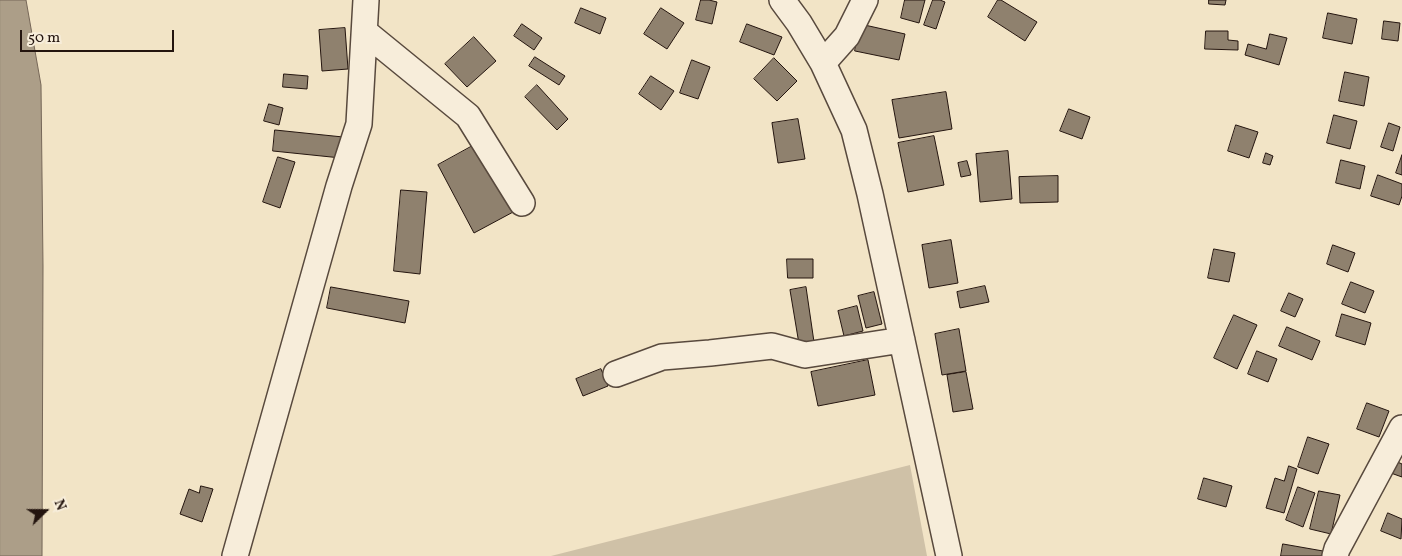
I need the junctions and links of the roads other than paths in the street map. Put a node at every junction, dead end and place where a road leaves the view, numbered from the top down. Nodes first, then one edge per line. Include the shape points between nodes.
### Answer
1 (366, 0) edge
2 (782, 0) edge
3 (865, 0) edge
4 (365, 32) junction
5 (823, 63) junction
6 (522, 203) dead end
7 (902, 340) junction
8 (616, 374) dead end
9 (1402, 428) edge
10 (235, 556) edge
11 (949, 556) edge
12 (1335, 556) edge

1 - 4 street
2 - 5 street
3 - 5 street via 848,36
4 - 6 street via 468,116
4 - 10 street via 360,124 339,186
5 - 7 street via 854,130
7 - 8 street via 805,355 772,346 662,357
7 - 11 street
9 - 12 street

